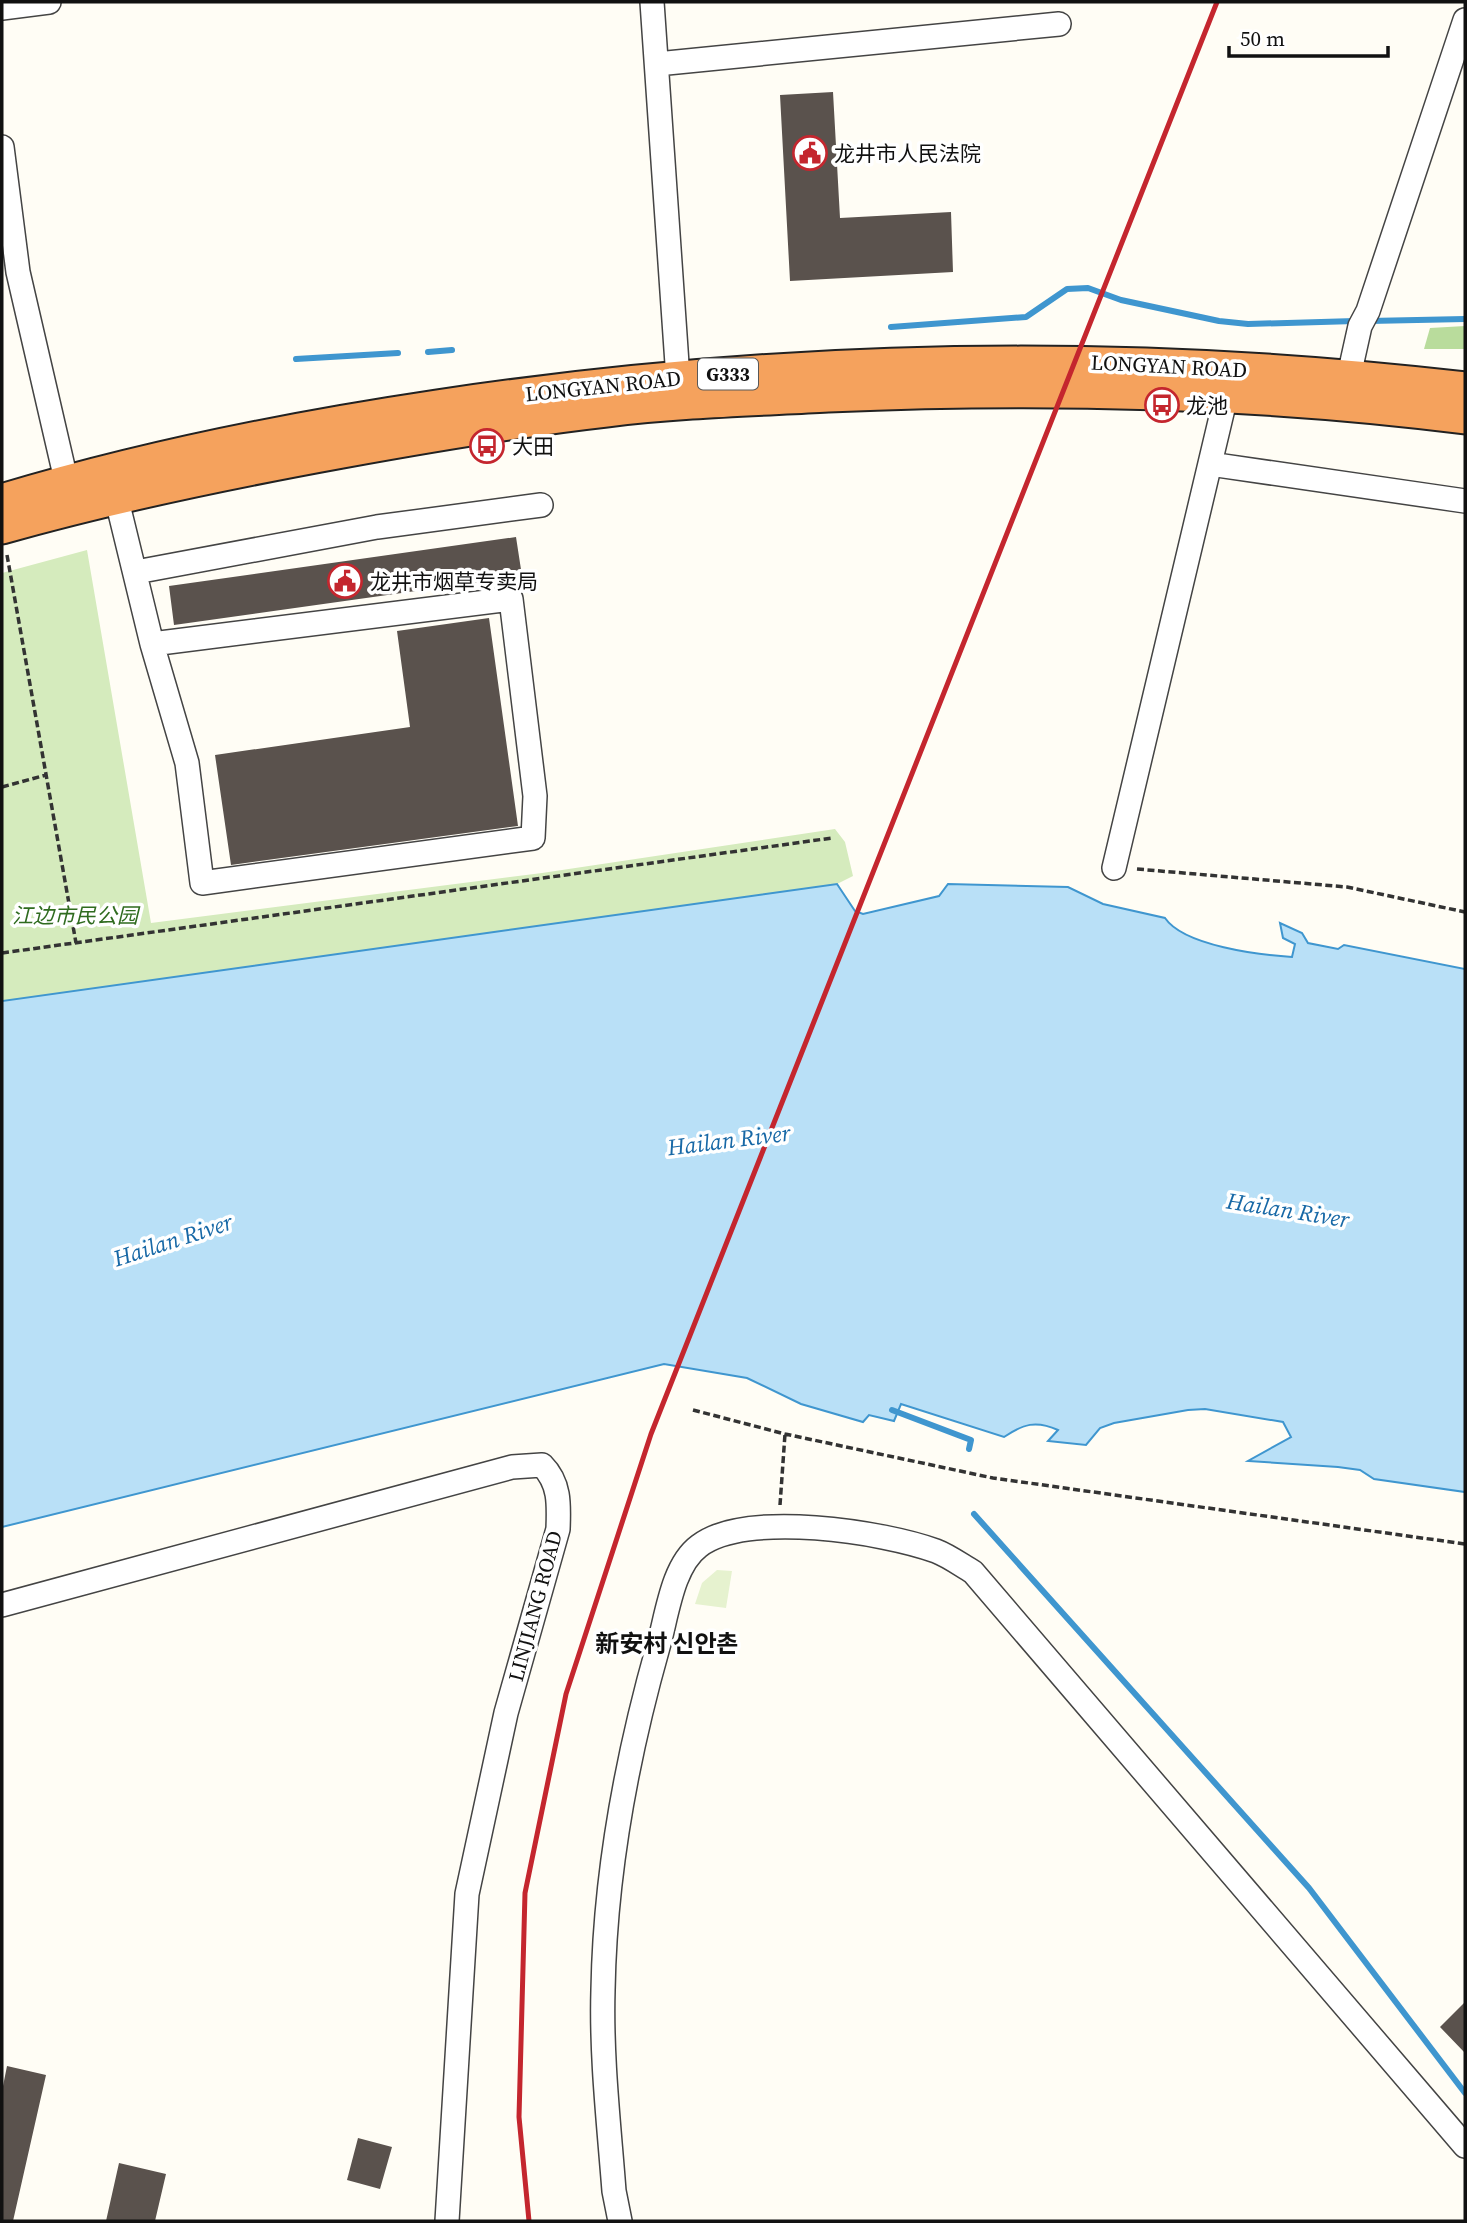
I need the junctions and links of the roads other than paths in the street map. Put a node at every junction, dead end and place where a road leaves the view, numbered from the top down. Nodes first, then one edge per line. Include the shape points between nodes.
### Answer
1 (49, 2) edge
2 (652, 2) edge
3 (2, 8) edge
4 (1465, 20) edge
5 (1059, 24) dead end
6 (657, 64) junction
7 (2, 147) edge
8 (1465, 389) edge
9 (1346, 390) junction
10 (678, 391) junction
11 (1226, 396) junction
12 (1465, 417) edge
13 (1210, 464) junction
14 (113, 484) junction
15 (70, 495) junction
16 (2, 501) edge
17 (1465, 501) edge
18 (541, 505) dead end
19 (4, 541) edge
20 (136, 572) junction
21 (152, 644) junction
22 (1114, 868) road end
23 (2, 1605) edge
24 (1465, 2146) edge
25 (447, 2221) edge
26 (620, 2221) edge

1 - 3 street
2 - 6 street
4 - 9 street via 1364,318
5 - 6 street
6 - 10 street
7 - 15 street via 20,282
8 - 9 highway, LONGYAN ROAD / G333
9 - 10 highway, LONGYAN ROAD / G333 via 1076,361 885,365
9 - 11 highway, LONGYAN ROAD / G333
9 - 12 highway, LONGYAN ROAD / G333
10 - 11 highway, LONGYAN ROAD / G333 via 1064,391
10 - 14 highway, LONGYAN ROAD / G333 via 610,409 230,471
11 - 13 street
13 - 17 street
13 - 22 street
14 - 15 highway, LONGYAN ROAD / G333
14 - 20 street
15 - 16 highway, LONGYAN ROAD / G333
15 - 19 highway, LONGYAN ROAD / G333
18 - 20 street via 377,527
20 - 21 street
21 - 21 street via 187,763 202,883 533,838 535,796 511,599
23 - 25 street, LINJIANG ROAD via 512,1467 542,1465 552,1475 559,1499 558,1528 503,1726 467,1894
24 - 26 street via 973,1572 939,1552 898,1540 752,1526 700,1545 675,1585 620,1802 607,1903 603,1992 614,2191

